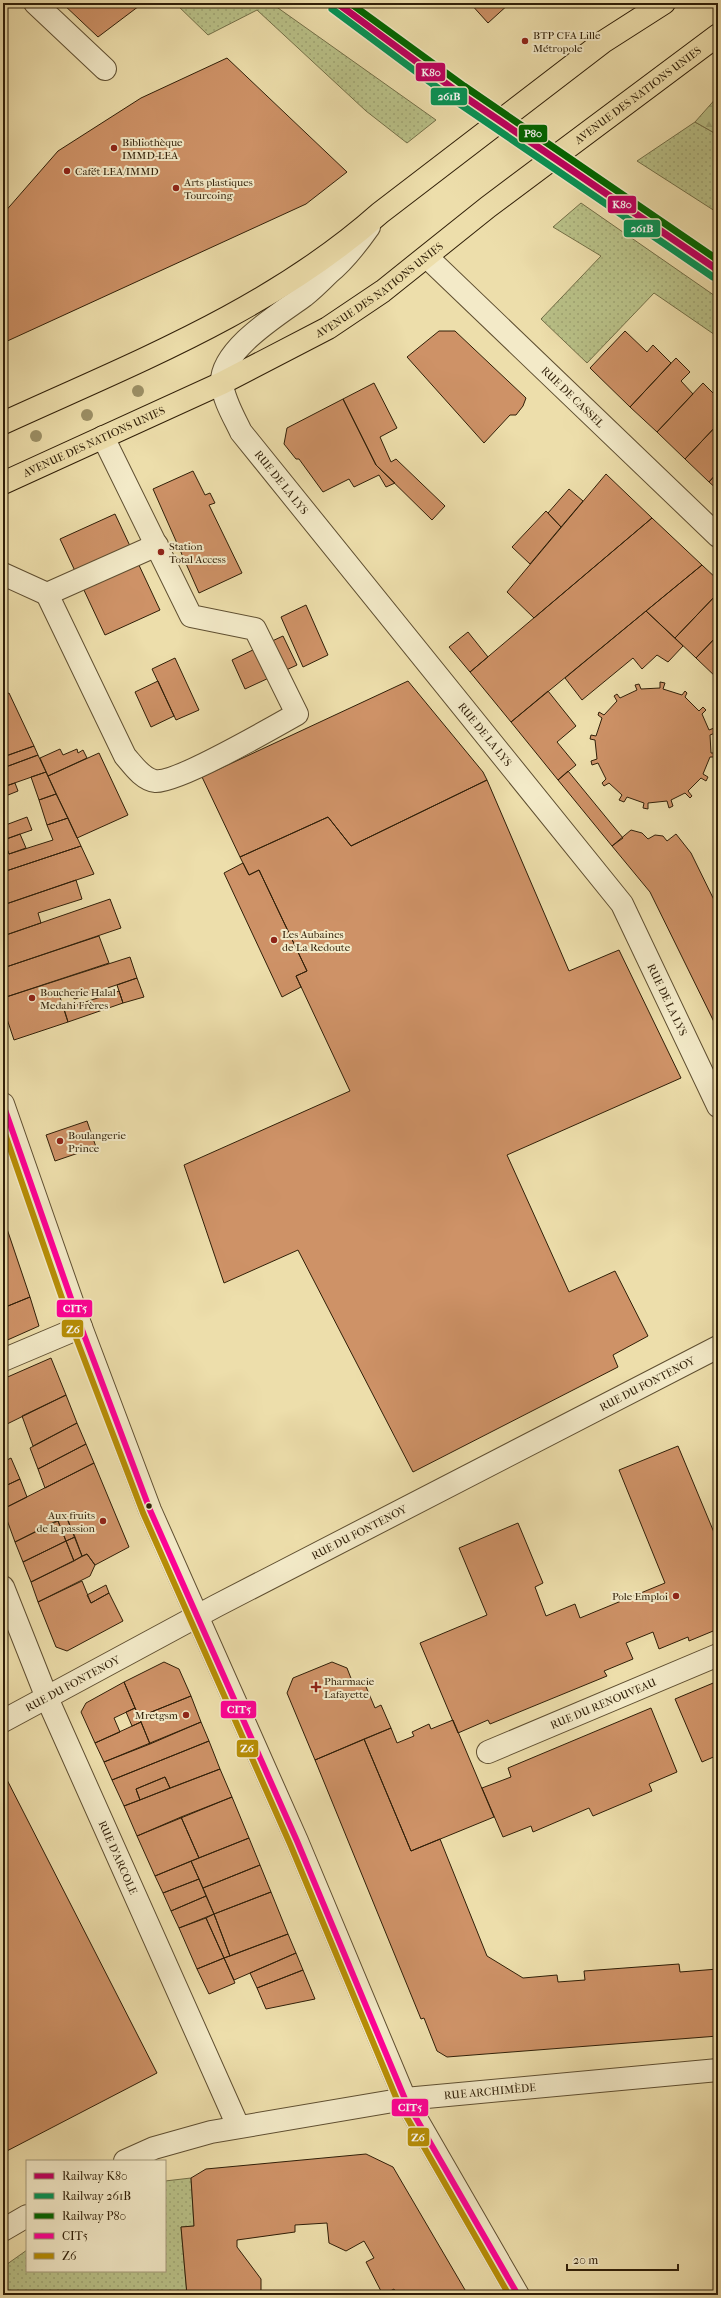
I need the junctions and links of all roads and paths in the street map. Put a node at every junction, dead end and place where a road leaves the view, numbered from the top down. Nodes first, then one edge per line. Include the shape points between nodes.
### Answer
1 (35, 3) edge
2 (664, 3) edge
3 (718, 35) edge
4 (105, 69) dead end
5 (380, 213) junction
6 (427, 257) junction
7 (222, 383) junction
8 (3, 423) edge
9 (103, 437) junction
10 (3, 483) edge
11 (718, 536) edge
12 (157, 545) junction
13 (3, 574) edge
14 (46, 594) junction
15 (3, 1104) edge
16 (718, 1106) edge
17 (81, 1327) junction
18 (718, 1347) edge
19 (3, 1360) edge
20 (3, 1587) edge
21 (197, 1616) junction
22 (718, 1655) edge
23 (47, 1698) junction
24 (3, 1721) edge
25 (488, 1752) dead end
26 (718, 2070) edge
27 (405, 2099) junction
28 (238, 2126) junction
29 (127, 2160) edge
30 (518, 2295) edge

1 - 4 street
2 - 5 main road via 603,42
3 - 6 main road, AVENUE DES NATIONS UNIES via 488,207
5 - 7 street via 331,272 241,345 228,362
5 - 8 main road via 353,237 295,278 232,317
6 - 7 main road, AVENUE DES NATIONS UNIES via 328,328
6 - 11 street, RUE DE CASSEL
7 - 9 main road, AVENUE DES NATIONS UNIES
7 - 16 street, RUE DE LA LYS via 228,404 242,432 622,904
9 - 10 main road, AVENUE DES NATIONS UNIES
9 - 12 street
12 - 14 street
12 - 14 street via 191,616 255,629 297,714 178,777 156,781 142,775 125,756
13 - 14 street
15 - 17 street
17 - 19 street
17 - 21 street via 150,1510
18 - 21 street, RUE DU FONTENOY
20 - 23 street, RUE D'ARCOLE
21 - 23 street, RUE DU FONTENOY
21 - 27 street via 297,1841
22 - 25 street, RUE DU RENOUVEAU
23 - 24 street, RUE DU FONTENOY
23 - 28 street, RUE D'ARCOLE
26 - 27 street, RUE ARCHIMÈDE
27 - 28 street, RUE ARCHIMÈDE
27 - 30 street
28 - 29 street, RUE ARCHIMÈDE via 180,2140

